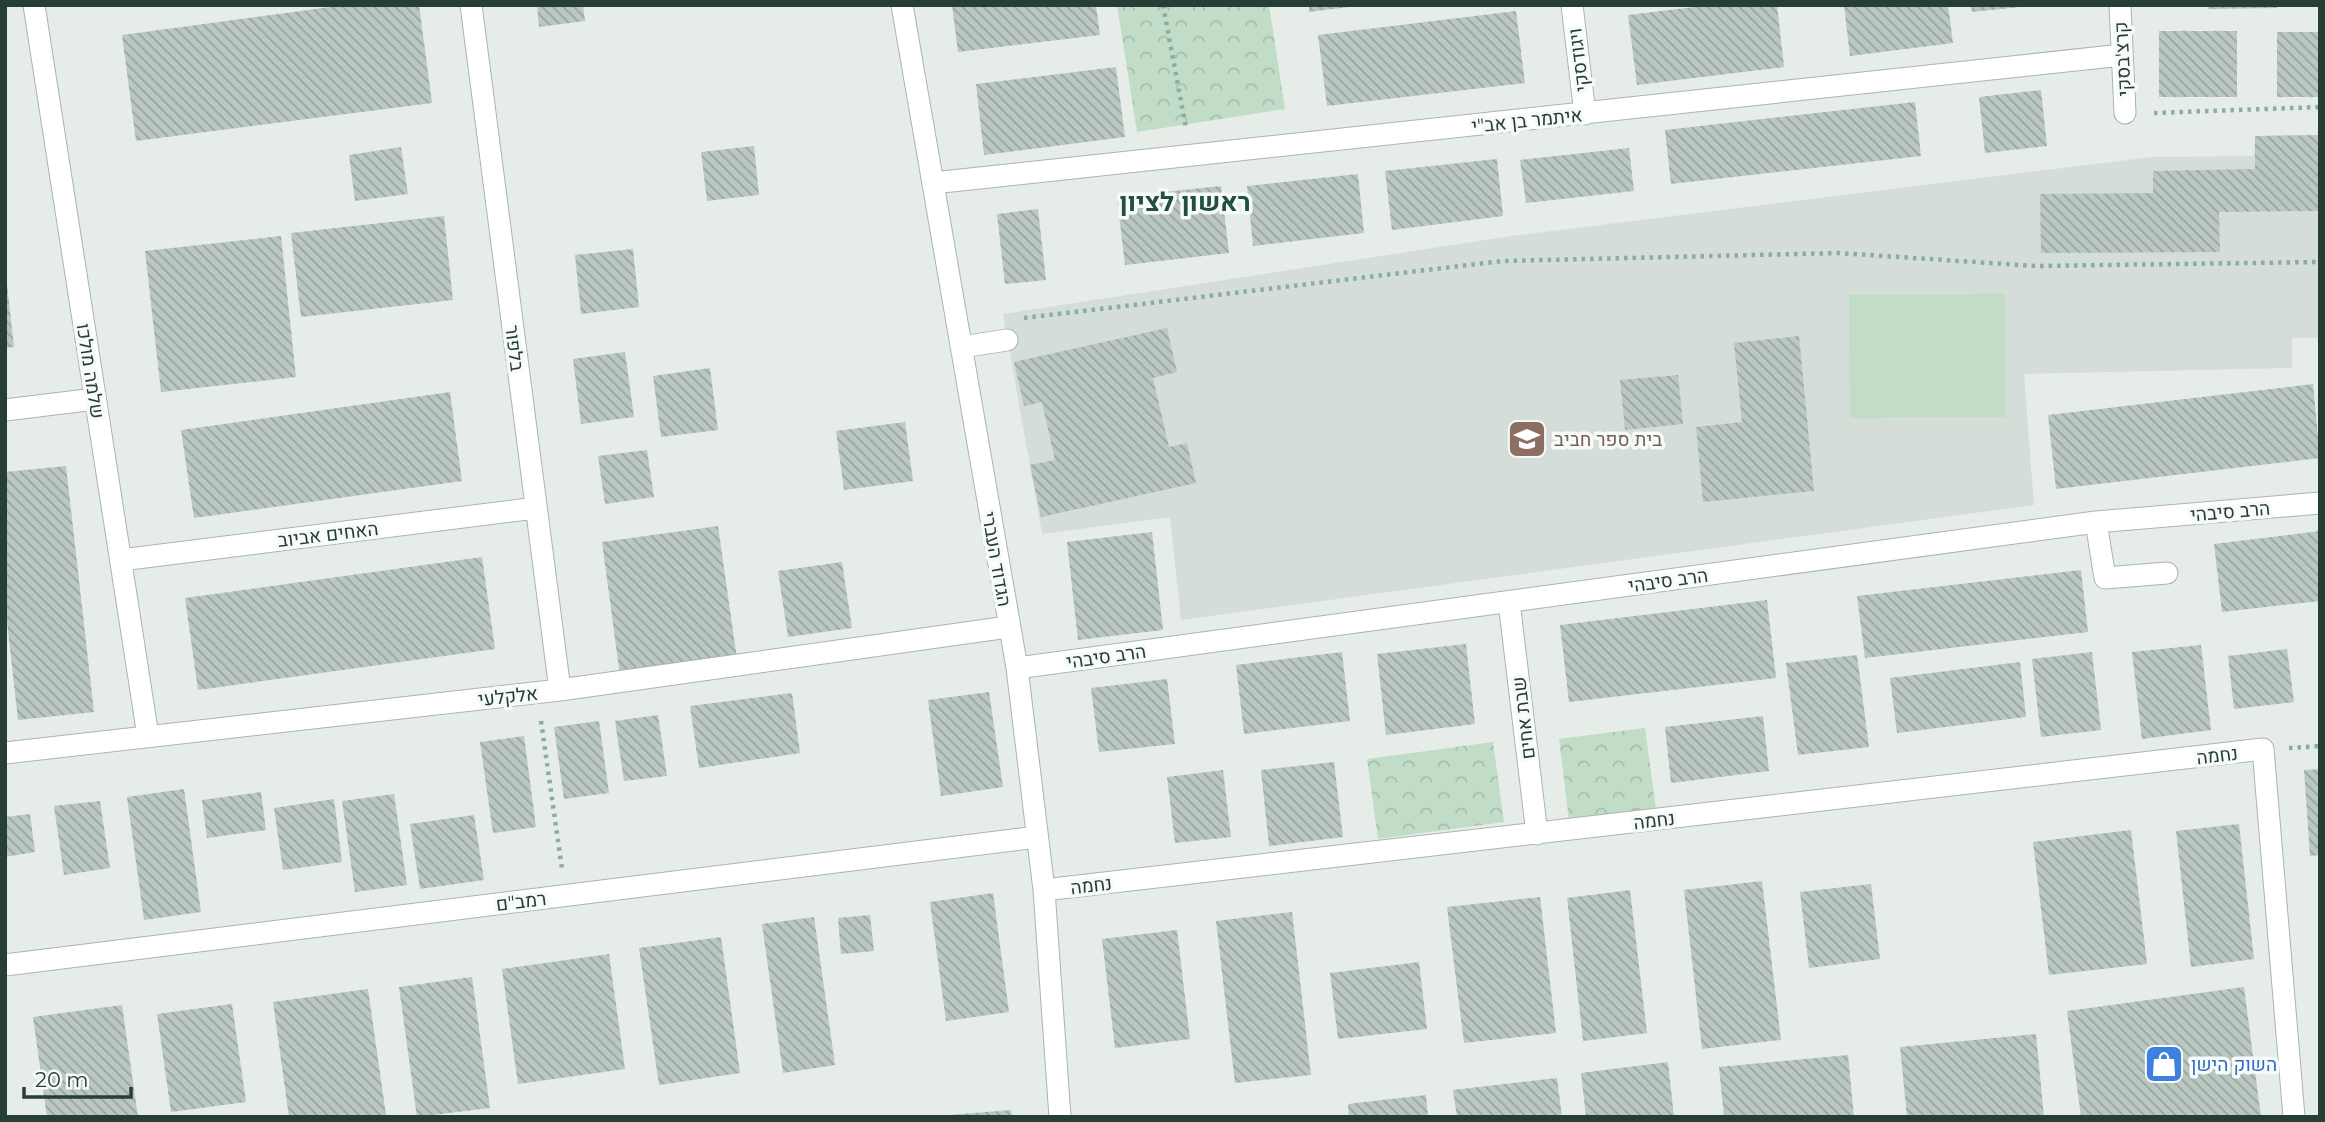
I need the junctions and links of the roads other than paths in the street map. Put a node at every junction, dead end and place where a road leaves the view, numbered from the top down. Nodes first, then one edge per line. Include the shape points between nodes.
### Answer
1 (34, 5) edge
2 (471, 5) edge
3 (902, 5) edge
4 (1572, 5) edge
5 (2120, 5) edge
6 (2122, 55) junction
7 (2125, 113) road end
8 (1585, 114) junction
9 (933, 183) junction
10 (1007, 340) dead end
11 (961, 347) junction
12 (95, 399) junction
13 (5, 410) edge
14 (2320, 503) edge
15 (536, 508) junction
16 (2096, 523) junction
17 (121, 560) junction
18 (2167, 572) dead end
19 (1509, 602) junction
20 (1008, 627) junction
21 (1017, 668) junction
22 (560, 690) junction
23 (148, 736) junction
24 (5, 753) edge
25 (1537, 834) junction
26 (1037, 837) junction
27 (1044, 890) junction
28 (5, 965) edge
29 (1060, 1117) edge
30 (2294, 1117) edge

1 - 12 street, שלמה מולכו
2 - 15 street, בלפור
3 - 9 street, הגדוד העברי
4 - 8 street, ויגודסקי
5 - 6 street, קרצ'בסקי
6 - 7 street, קרצ'בסקי
6 - 8 street, איתמר בן אב"י
8 - 9 street, איתמר בן אב"י
9 - 11 street, הגדוד העברי
10 - 11 street
11 - 20 street, הגדוד העברי
12 - 13 street
12 - 17 street, שלמה מולכו
14 - 16 street, הרב סיבהי
15 - 17 street, האחים אביוב
15 - 22 street, בלפור
16 - 18 street via 2105,578
16 - 19 street, הרב סיבהי
17 - 23 street, שלמה מולכו
19 - 21 street, הרב סיבהי
19 - 25 street, שבת אחים
20 - 21 street, הגדוד העברי
20 - 22 street, אלקלעי
21 - 26 street, הגדוד העברי
22 - 23 street, אלקלעי
23 - 24 street, אלקלעי
25 - 27 street, נחמה
25 - 30 street, נחמה via 2263,749
26 - 27 street, הגדוד העברי
26 - 28 street, רמב"ם
27 - 29 street, הגדוד העברי

